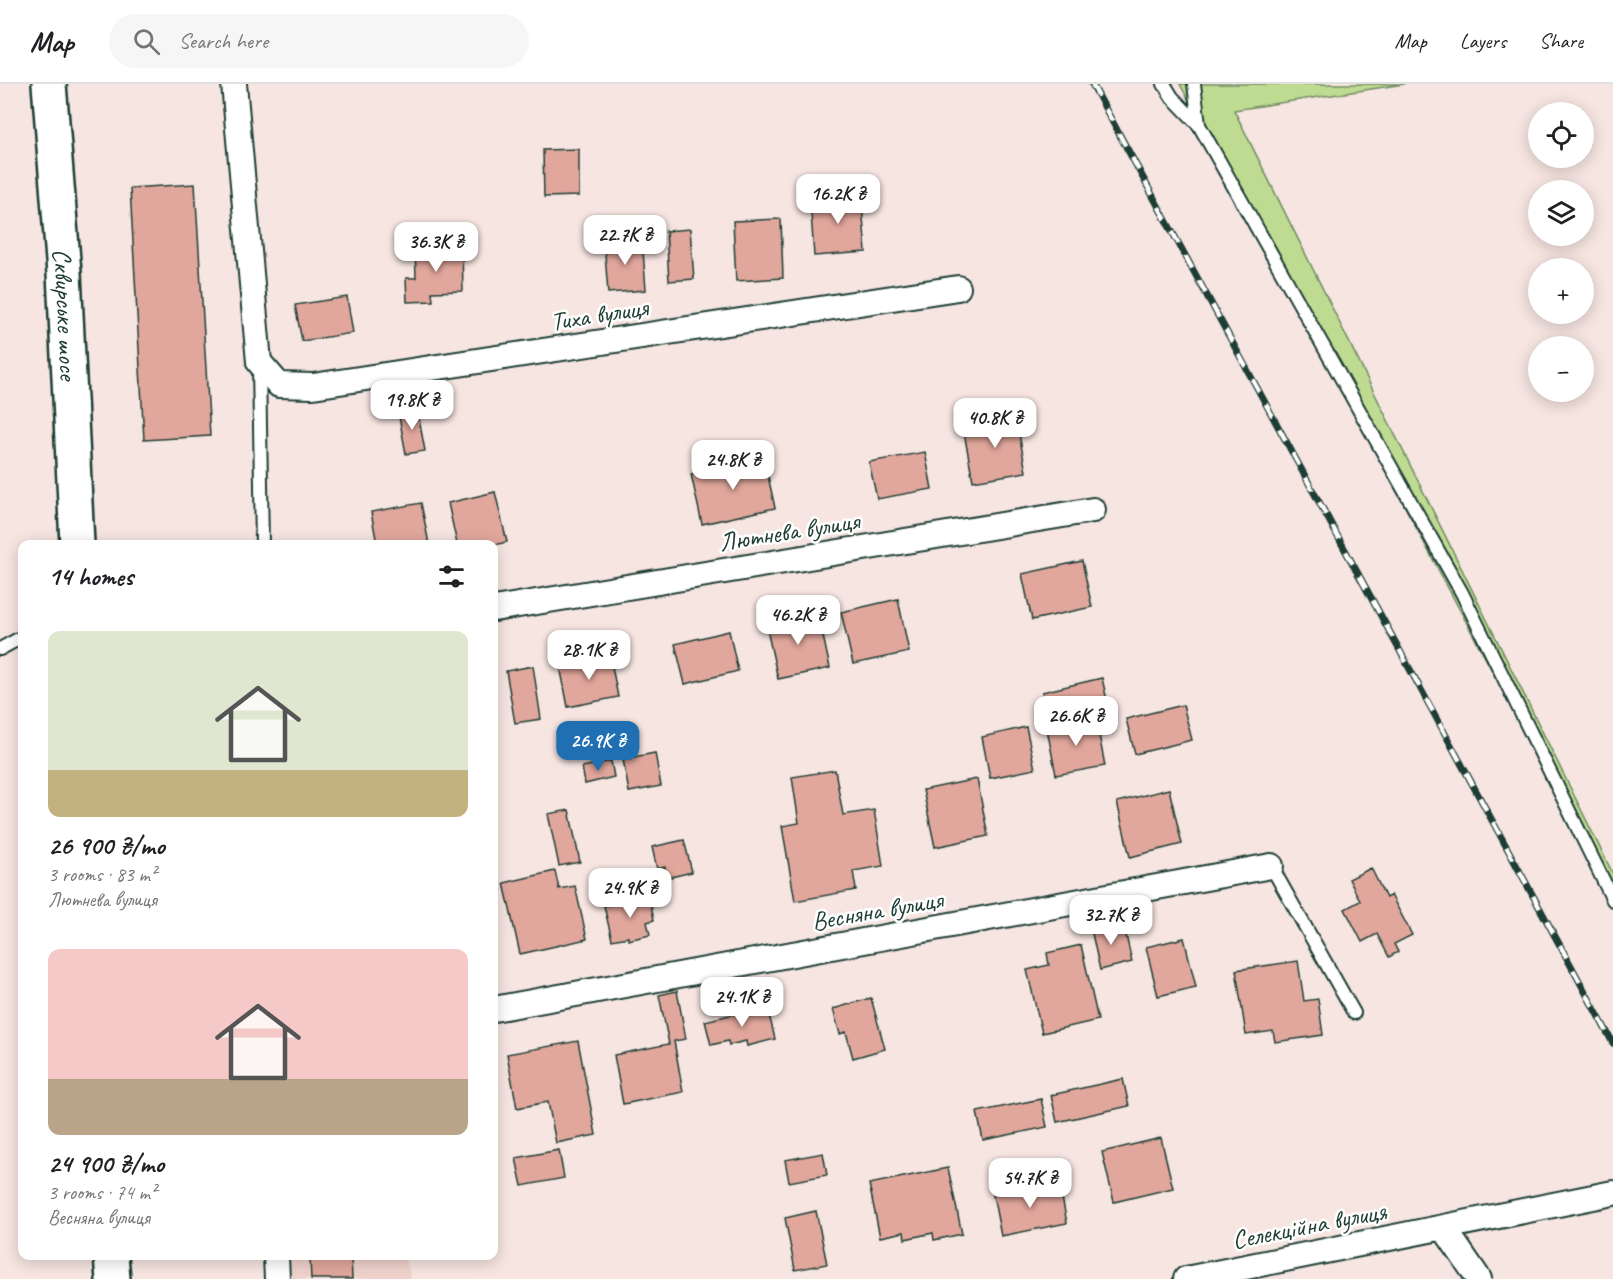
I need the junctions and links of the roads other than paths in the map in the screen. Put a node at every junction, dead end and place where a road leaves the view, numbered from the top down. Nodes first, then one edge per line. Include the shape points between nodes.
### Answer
1 (49, 84) edge
2 (234, 84) edge
3 (1164, 84) edge
4 (1194, 84) edge
5 (1199, 125) junction
6 (958, 288) dead end
7 (259, 362) junction
8 (1093, 510) dead end
9 (77, 540) edge
10 (262, 540) edge
11 (498, 608) edge
12 (18, 640) edge
13 (0, 649) edge
14 (1271, 866) joint
15 (1613, 900) edge
16 (498, 1008) edge
17 (1354, 1013) dead end
18 (1613, 1193) edge
19 (1444, 1228) junction
20 (111, 1260) edge
21 (276, 1260) edge
22 (113, 1279) edge
23 (277, 1279) edge
24 (1186, 1279) edge
25 (1479, 1279) edge

1 - 9 main road, Сквирське шосе via 64,273
2 - 7 street
3 - 5 lane
4 - 5 lane
5 - 15 lane via 1462,593
6 - 7 street, Тиха вулиця via 313,387 279,385
7 - 10 lane
8 - 11 street, Лютнева вулиця
12 - 13 lane
14 - 16 street, Весняна вулиця
14 - 17 lane
18 - 19 street, Селекційна вулиця
19 - 24 street, Селекційна вулиця
19 - 25 street
20 - 22 main road
21 - 23 street

